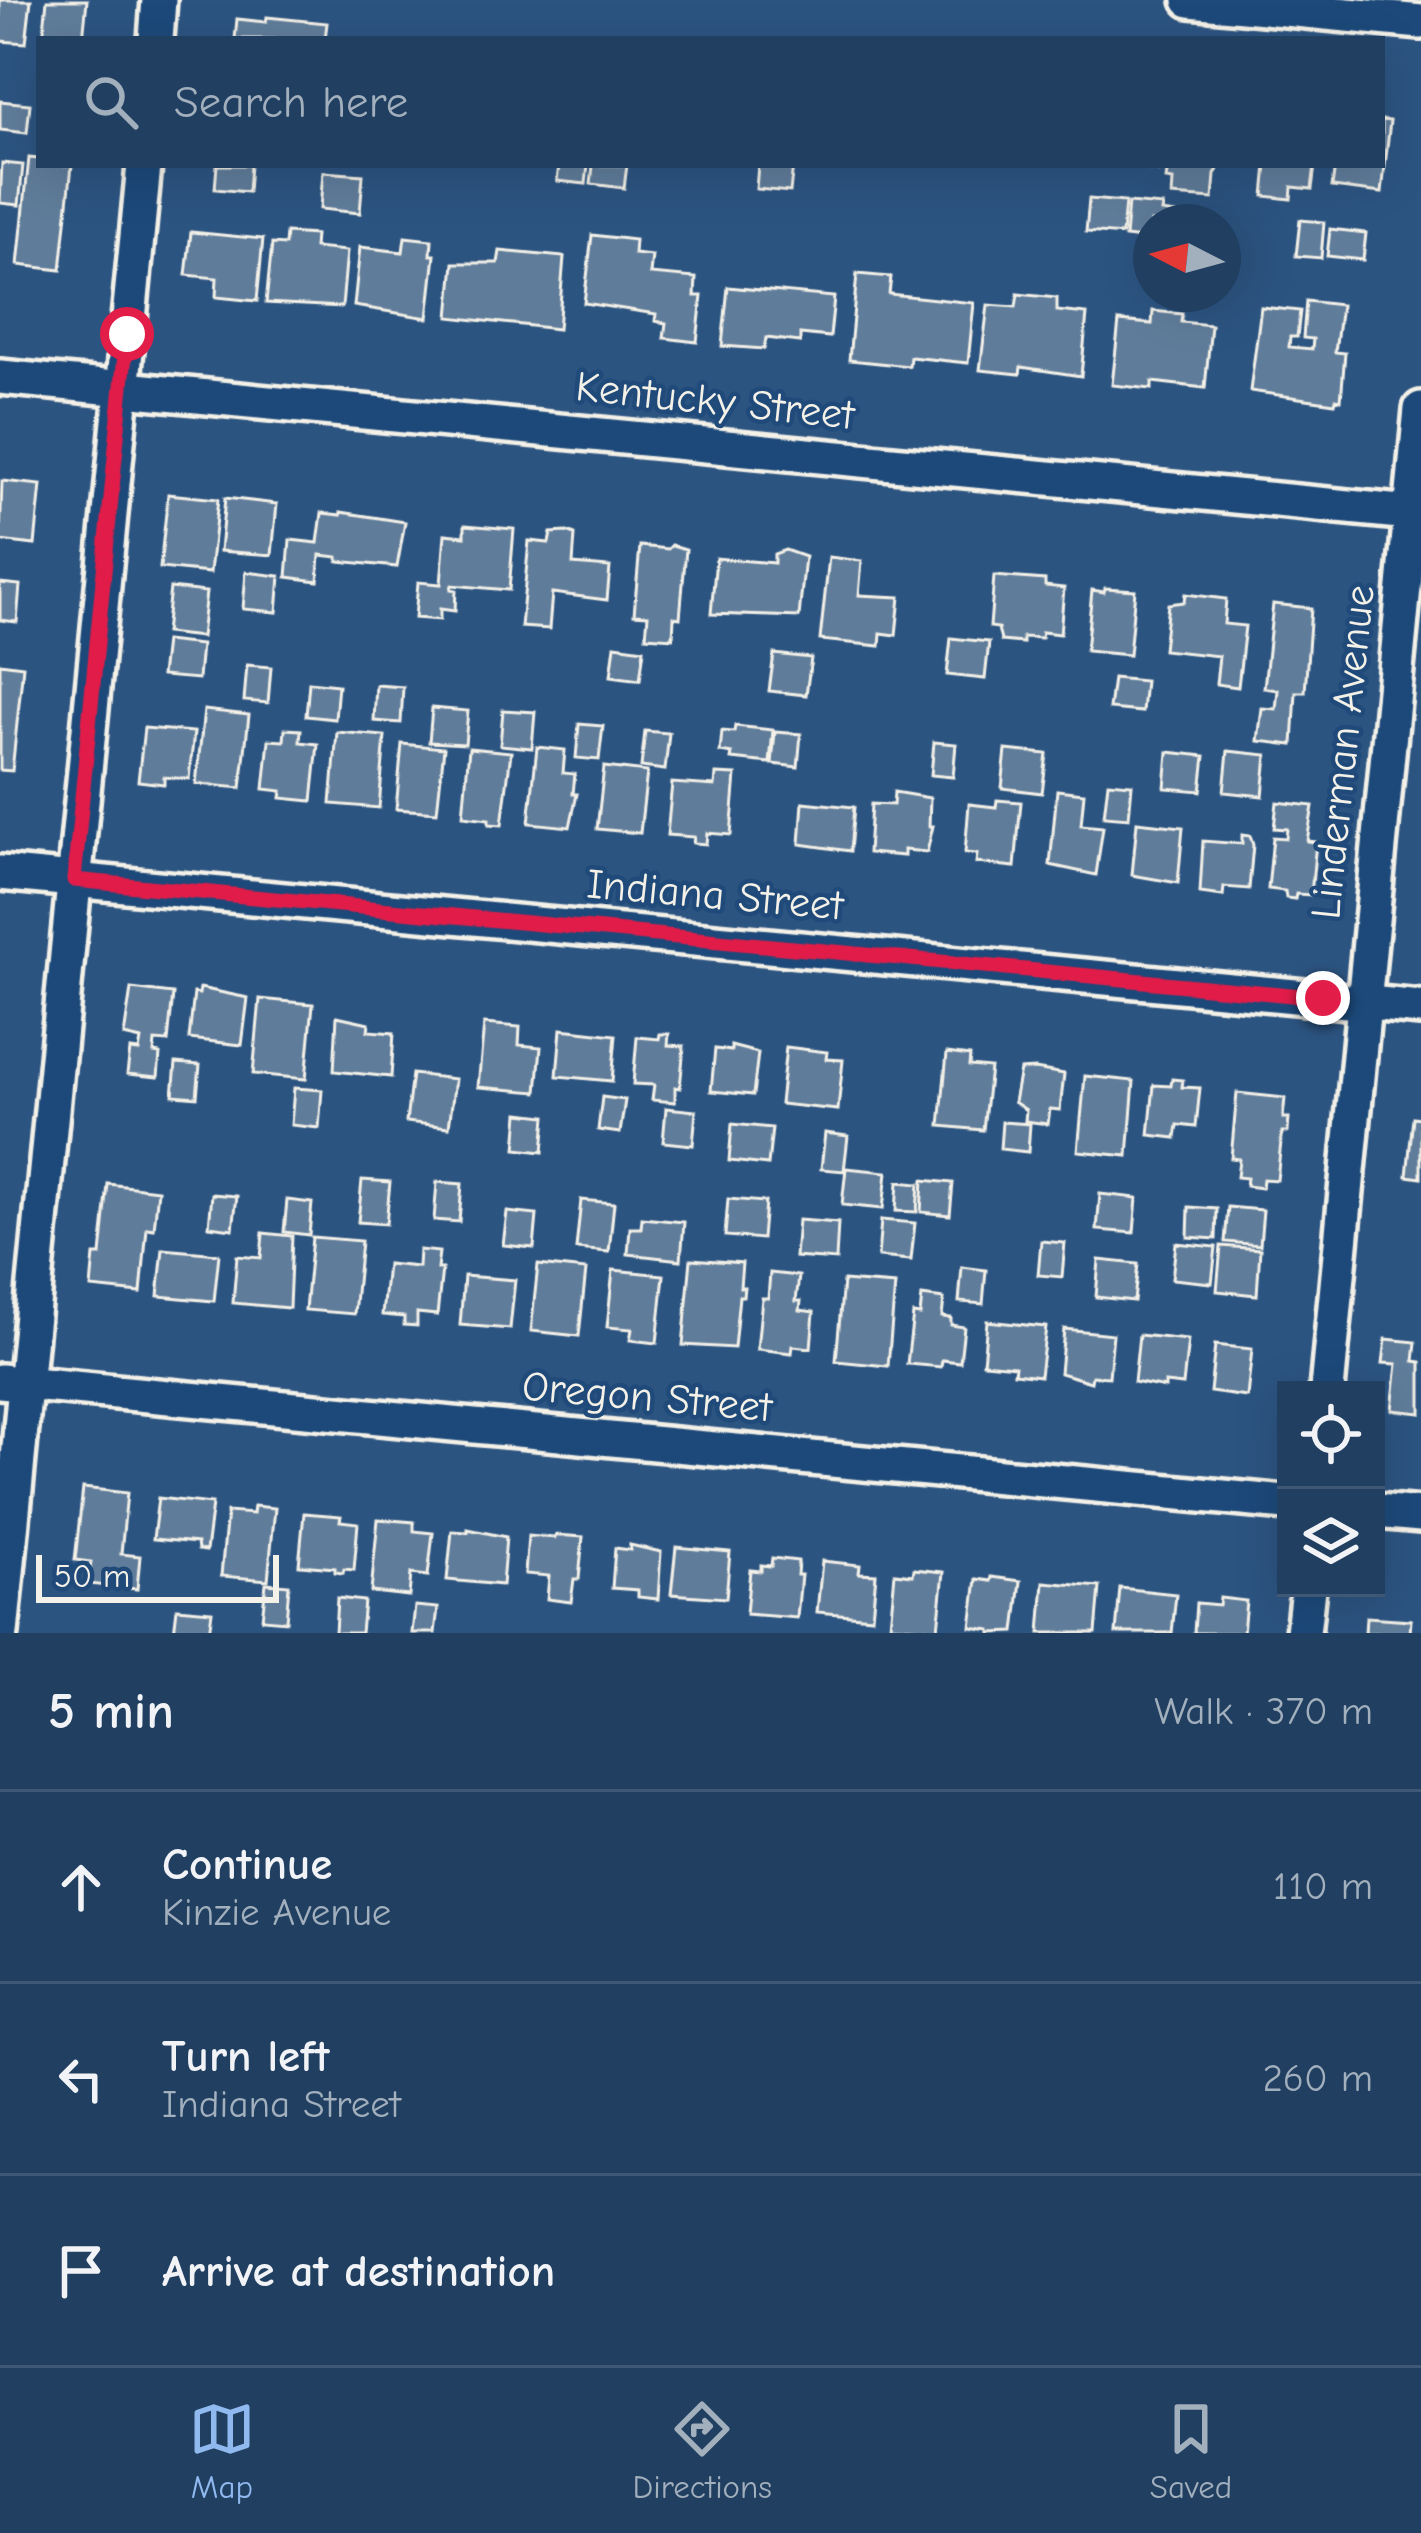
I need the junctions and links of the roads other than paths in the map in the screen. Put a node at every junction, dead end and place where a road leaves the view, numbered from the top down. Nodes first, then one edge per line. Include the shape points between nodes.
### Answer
1 (159, 0) edge
2 (1190, 0) edge
3 (1421, 22) edge
4 (156, 36) edge
5 (143, 168) edge
6 (0, 377) edge
7 (122, 389) junction
8 (1421, 409) edge
9 (1416, 514) edge
10 (0, 873) edge
11 (74, 880) junction
12 (1364, 1002) junction
13 (1421, 1007) edge
14 (1328, 1381) edge
15 (13, 1382) edge
16 (1277, 1501) edge
17 (1385, 1512) edge
18 (1421, 1515) edge
19 (1307, 1597) edge
20 (1, 1633) edge
21 (1303, 1633) edge

1 - 4 street
2 - 3 street
5 - 7 street
6 - 7 street, Kentucky Street
7 - 9 street, Kentucky Street
7 - 11 street
8 - 9 street, Linderman Avenue
9 - 12 street, Linderman Avenue
10 - 11 street, Indiana Street
11 - 12 street, Indiana Street
11 - 15 street
12 - 13 street, Indiana Street
12 - 14 street, Linderman Avenue
15 - 16 street, Oregon Street
15 - 20 street
17 - 18 street
19 - 21 street

